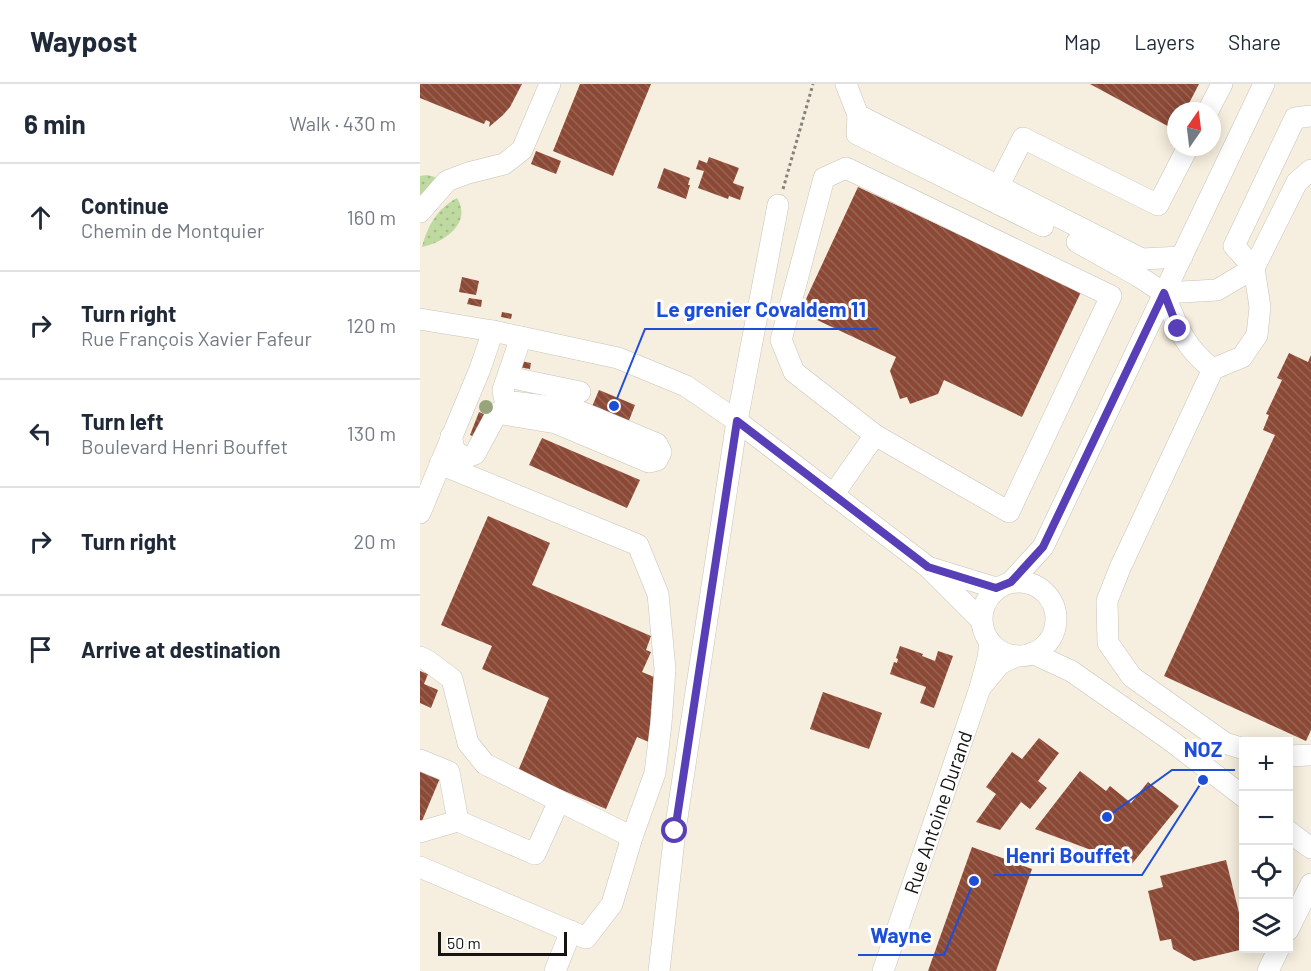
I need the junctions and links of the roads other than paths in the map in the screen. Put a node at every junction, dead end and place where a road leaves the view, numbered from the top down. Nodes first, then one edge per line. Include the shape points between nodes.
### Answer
1 (550, 84) edge
2 (846, 84) edge
3 (1222, 84) edge
4 (1264, 84) edge
5 (1213, 102) edge
6 (858, 115) junction
7 (1311, 116) edge
8 (1183, 156) edge
9 (1311, 170) edge
10 (998, 187) junction
11 (778, 205) road end
12 (420, 212) edge
13 (1182, 257) junction
14 (1254, 268) junction
15 (1164, 293) junction
16 (420, 319) edge
17 (494, 331) junction
18 (521, 337) junction
19 (1213, 369) junction
20 (508, 377) junction
21 (580, 392) dead end
22 (737, 421) junction
23 (875, 435) junction
24 (452, 436) junction
25 (440, 464) junction
26 (833, 495) junction
27 (420, 513) edge
28 (1043, 547) junction
29 (928, 567) junction
30 (1004, 585) junction
31 (1045, 592) junction
32 (981, 620) junction
33 (1054, 629) junction
34 (990, 643) junction
35 (1024, 655) junction
36 (420, 657) edge
37 (1071, 671) junction
38 (980, 688) junction
39 (1239, 747) edge
40 (1311, 755) edge
41 (1293, 756) edge
42 (420, 760) edge
43 (1239, 792) edge
44 (559, 801) junction
45 (458, 821) junction
46 (420, 832) edge
47 (1293, 835) edge
48 (632, 837) junction
49 (1311, 848) edge
50 (420, 867) edge
51 (1311, 884) edge
52 (1293, 920) edge
53 (571, 931) junction
54 (1277, 953) edge
55 (555, 971) edge
56 (659, 971) edge
57 (883, 971) edge
58 (1268, 971) edge

1 - 12 street via 522,150 504,164 447,181
2 - 6 street
3 - 5 street
4 - 13 street
6 - 10 street
6 - 15 street via 857,134 1079,244
7 - 14 street via 1295,118 1234,246
8 - 10 street via 1158,204 1023,138
9 - 14 street via 1297,182
10 - 13 street via 1142,259
11 - 22 street
13 - 15 street
14 - 15 street via 1217,290
14 - 19 street via 1260,307 1257,335 1242,357
15 - 19 street via 1178,329 1201,361
15 - 28 street
16 - 17 street
17 - 18 street
17 - 24 street
18 - 20 street
18 - 22 street via 618,358 686,386
19 - 39 street via 1107,601 1108,643 1132,676 1225,743
20 - 21 street
20 - 24 street via 503,390 505,401 576,410 657,444 661,452 657,460 649,462 556,423 497,413 475,454 467,457 455,453
22 - 26 street
22 - 56 street via 675,831
23 - 23 street via 1009,512 1111,296 846,168 824,178 781,340 794,372
23 - 26 street
24 - 25 street
25 - 27 street
25 - 48 street via 638,545 658,594 665,669 655,773
26 - 29 street
28 - 30 street
28 - 31 street
29 - 30 street
29 - 32 street
30 - 31 street via 1023,582
30 - 32 street via 988,597
31 - 33 street via 1055,609
32 - 34 street
33 - 35 street via 1042,648
33 - 37 street
34 - 35 street via 998,650
34 - 38 street
35 - 37 street
35 - 38 street via 1000,664
36 - 44 street via 452,679 468,743 485,764
37 - 43 street
38 - 57 street, Rue Antoine Durand
40 - 41 street
42 - 45 street via 449,772
44 - 45 street via 535,854
44 - 48 street
45 - 46 street
47 - 49 street
48 - 53 street via 612,904 586,938
50 - 53 street
51 - 52 street
53 - 55 street
54 - 58 street

